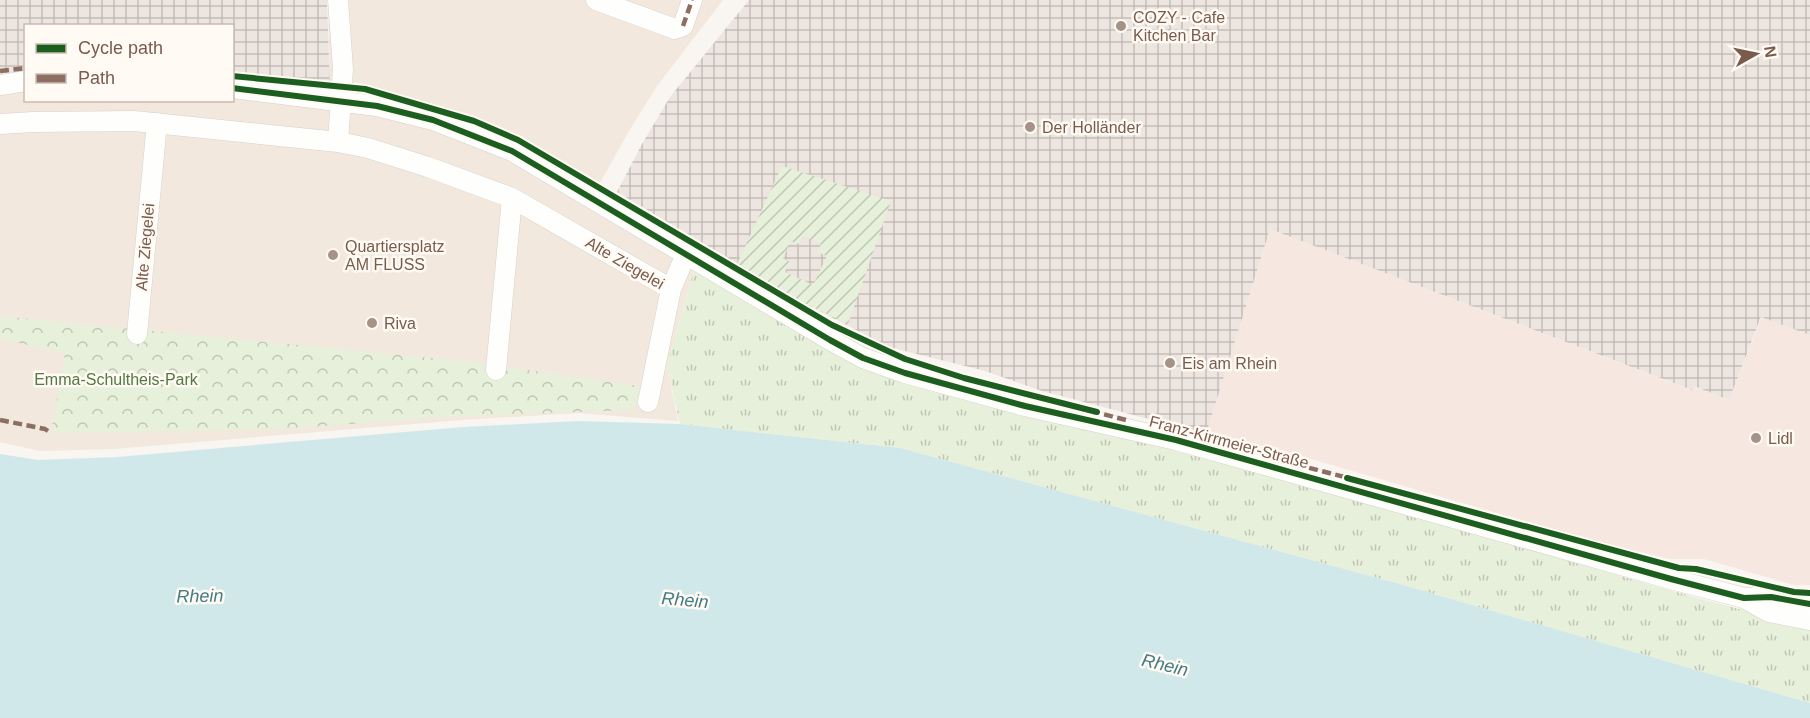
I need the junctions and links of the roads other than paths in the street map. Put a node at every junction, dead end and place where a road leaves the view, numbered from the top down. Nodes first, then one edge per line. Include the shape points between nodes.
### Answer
1 (338, 0) edge
2 (596, 0) edge
3 (692, 0) edge
4 (24, 81) edge
5 (0, 85) edge
6 (234, 88) edge
7 (342, 100) junction
8 (157, 123) junction
9 (0, 124) edge
10 (338, 142) junction
11 (512, 198) junction
12 (686, 254) junction
13 (670, 289) junction
14 (137, 334) dead end
15 (496, 370) dead end
16 (648, 402) dead end
17 (1744, 597) junction
18 (1810, 604) edge
19 (1810, 620) edge

1 - 7 street
2 - 3 street via 675,29 683,26
4 - 5 street
6 - 7 street, Franz-Kirrmeier-Straße
7 - 10 street
7 - 12 street, Franz-Kirrmeier-Straße via 433,120 512,151
8 - 9 street, Alte Ziegelei via 104,120
8 - 10 street, Alte Ziegelei
8 - 14 street, Alte Ziegelei
10 - 11 street, Alte Ziegelei via 428,167
11 - 13 street, Alte Ziegelei
11 - 15 street
12 - 13 street
12 - 17 street, Franz-Kirrmeier-Straße via 863,358 905,373 1025,406 1176,440 1489,530
13 - 16 street, Alte Ziegelei
17 - 18 street, Franz-Kirrmeier-Straße
17 - 19 street, Franz-Kirrmeier-Straße via 1769,612

